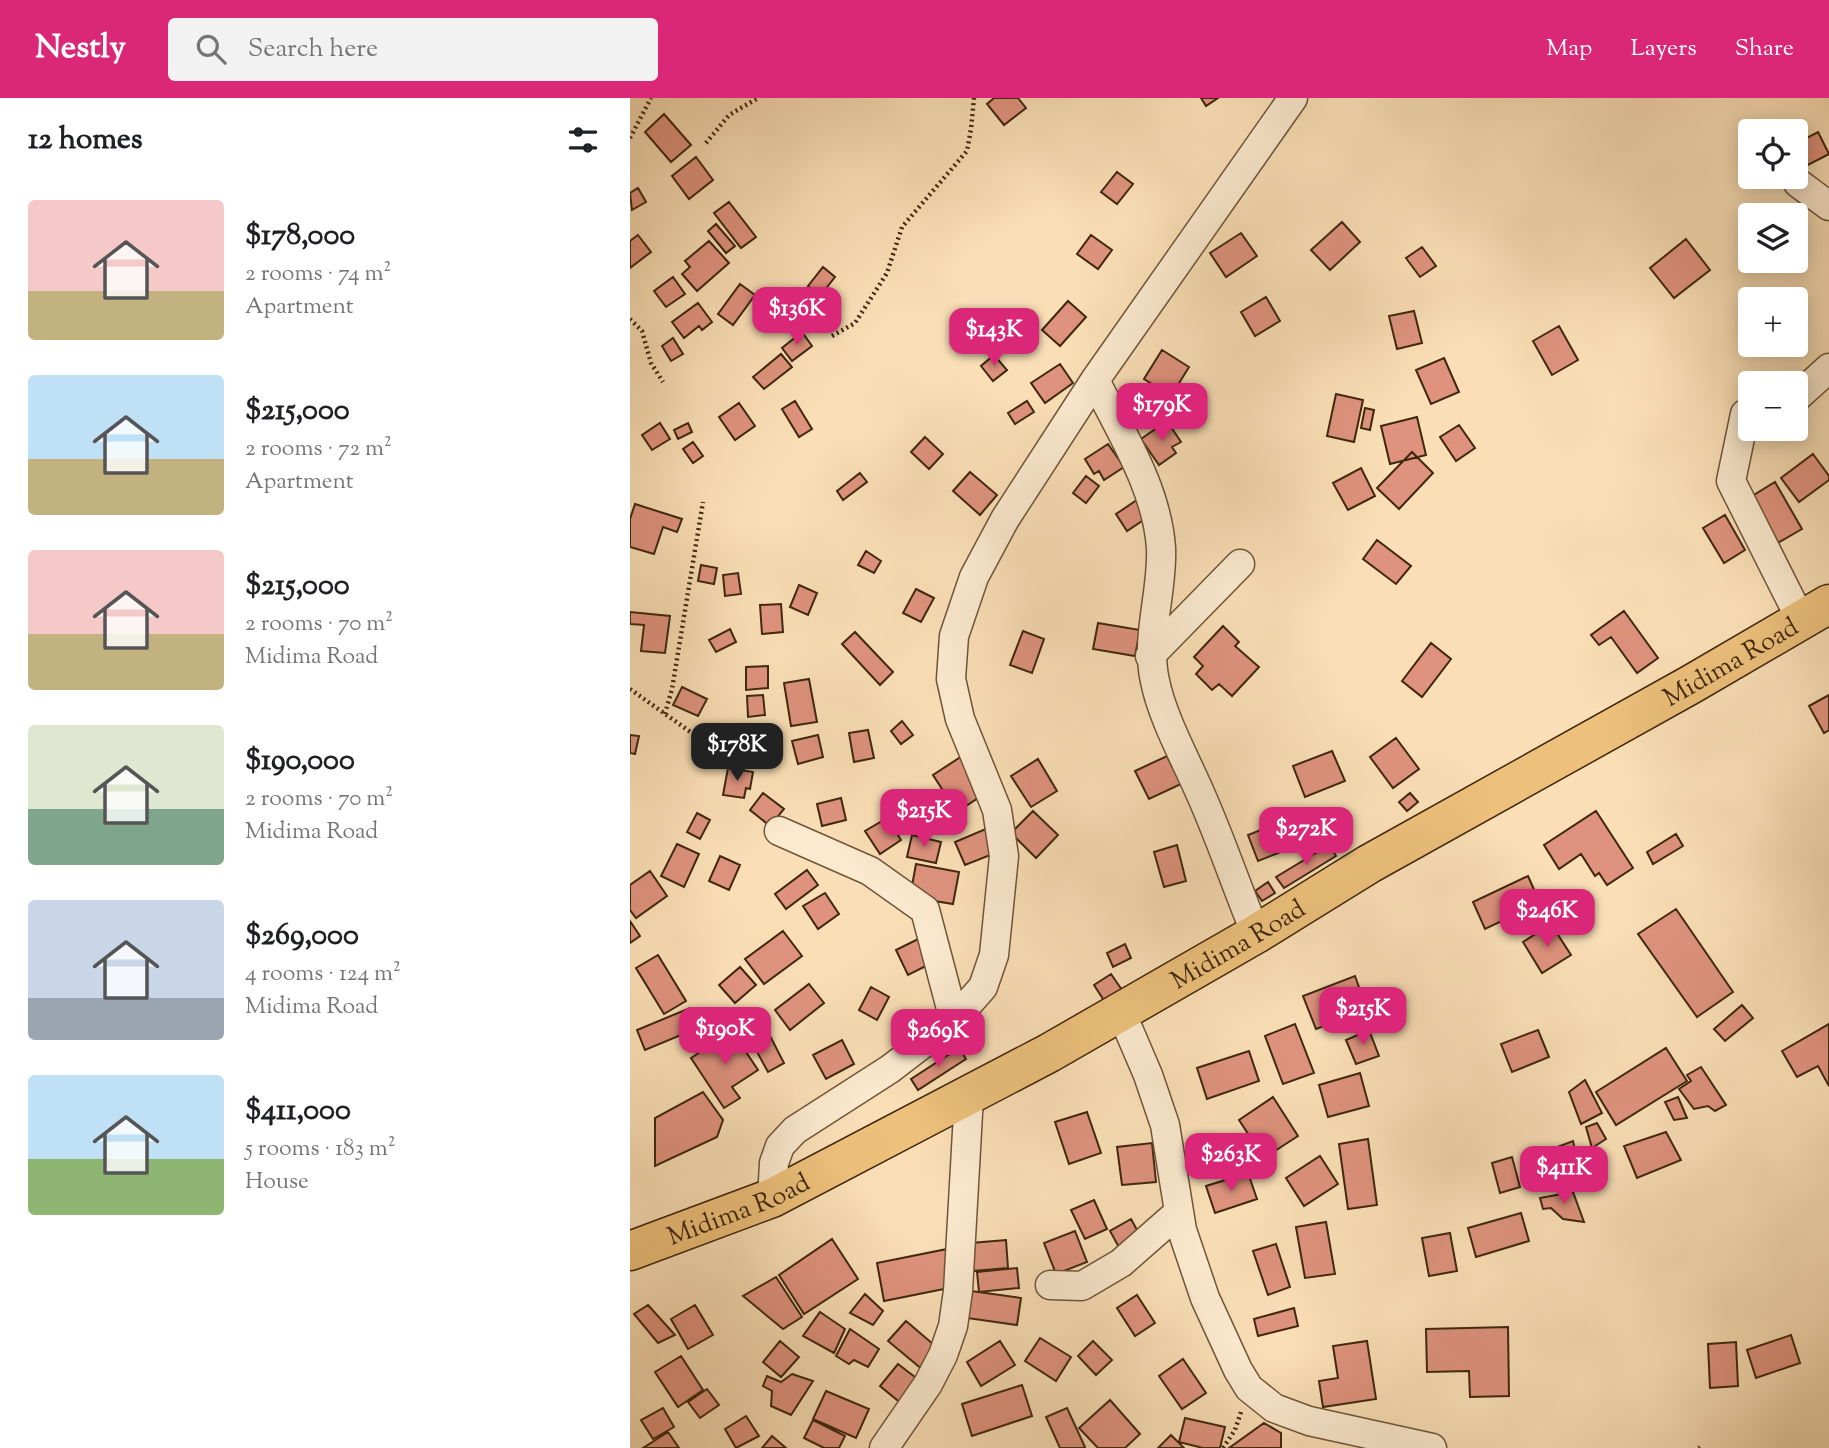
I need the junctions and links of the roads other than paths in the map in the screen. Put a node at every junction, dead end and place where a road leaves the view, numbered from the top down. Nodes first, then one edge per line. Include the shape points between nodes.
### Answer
1 (1293, 98) edge
2 (1806, 189) edge
3 (1829, 206) edge
4 (1829, 368) edge
5 (1095, 380) junction
6 (1808, 387) edge
7 (1739, 441) edge
8 (1240, 564) dead end
9 (1815, 612) edge
10 (1150, 656) junction
11 (779, 831) dead end
12 (1256, 934) junction
13 (1121, 1012) junction
14 (954, 1020) junction
15 (969, 1096) junction
16 (772, 1198) junction
17 (1179, 1212) junction
18 (630, 1251) edge
19 (1050, 1285) dead end
20 (884, 1448) edge
21 (1432, 1448) edge

1 - 5 street
2 - 3 street
4 - 6 street
5 - 10 street via 1139,467 1153,506 1161,548
5 - 14 street via 974,576 954,636 951,679 960,719 997,810 1003,856 994,955 984,987
7 - 9 street via 1731,481
8 - 10 street
9 - 12 main road, Midima Road via 1368,864
10 - 12 street via 1163,706
11 - 14 street via 870,871 925,910
12 - 13 main road, Midima Road
13 - 15 main road, Midima Road
13 - 17 street via 1165,1125
14 - 16 street via 890,1069 795,1130 780,1146 774,1163
15 - 16 main road, Midima Road
15 - 20 street via 953,1326 928,1384
16 - 18 main road, Midima Road
17 - 19 street via 1121,1263 1082,1286
17 - 21 street via 1205,1298 1249,1388 1274,1408 1309,1421

